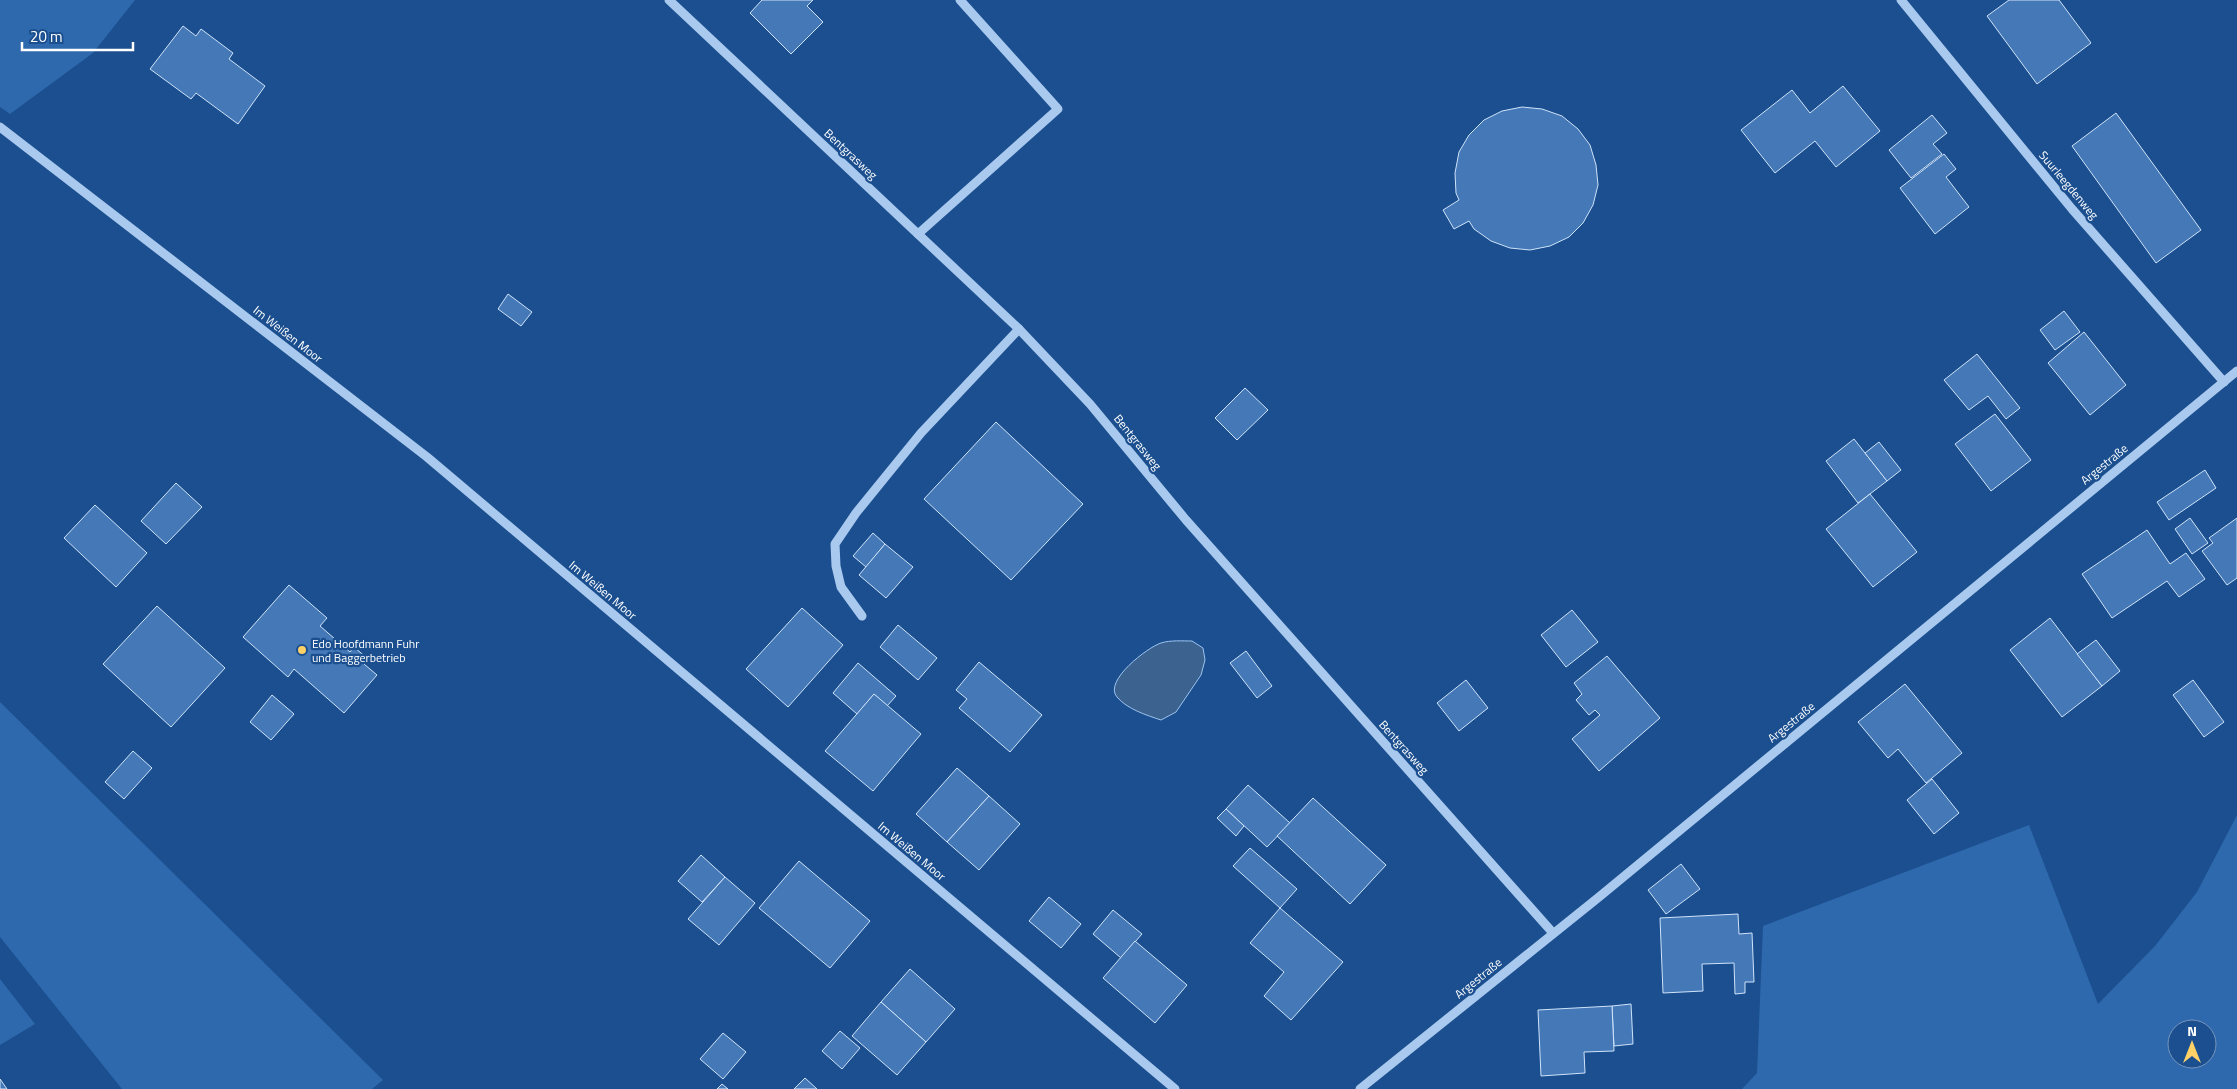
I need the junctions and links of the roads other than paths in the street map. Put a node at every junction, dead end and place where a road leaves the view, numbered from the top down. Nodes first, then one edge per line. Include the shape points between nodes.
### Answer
1 (669, 0) edge
2 (960, 0) edge
3 (1900, 0) edge
4 (0, 127) edge
5 (918, 234) junction
6 (1019, 329) junction
7 (2237, 372) edge
8 (2224, 382) junction
9 (862, 616) dead end
10 (1553, 934) junction
11 (1175, 1089) edge
12 (1360, 1089) edge

1 - 5 street, Bentgrasweg
2 - 5 street via 1058,109
3 - 8 street, Suurleegdenweg via 2072,209
4 - 11 street, Im Weißen Moor via 427,457
5 - 6 street, Bentgrasweg
6 - 9 street via 921,433 835,544 840,587
6 - 10 street, Bentgrasweg via 1090,404 1186,520
7 - 8 street, Argestraße
8 - 10 street, Argestraße
10 - 12 street, Argestraße

